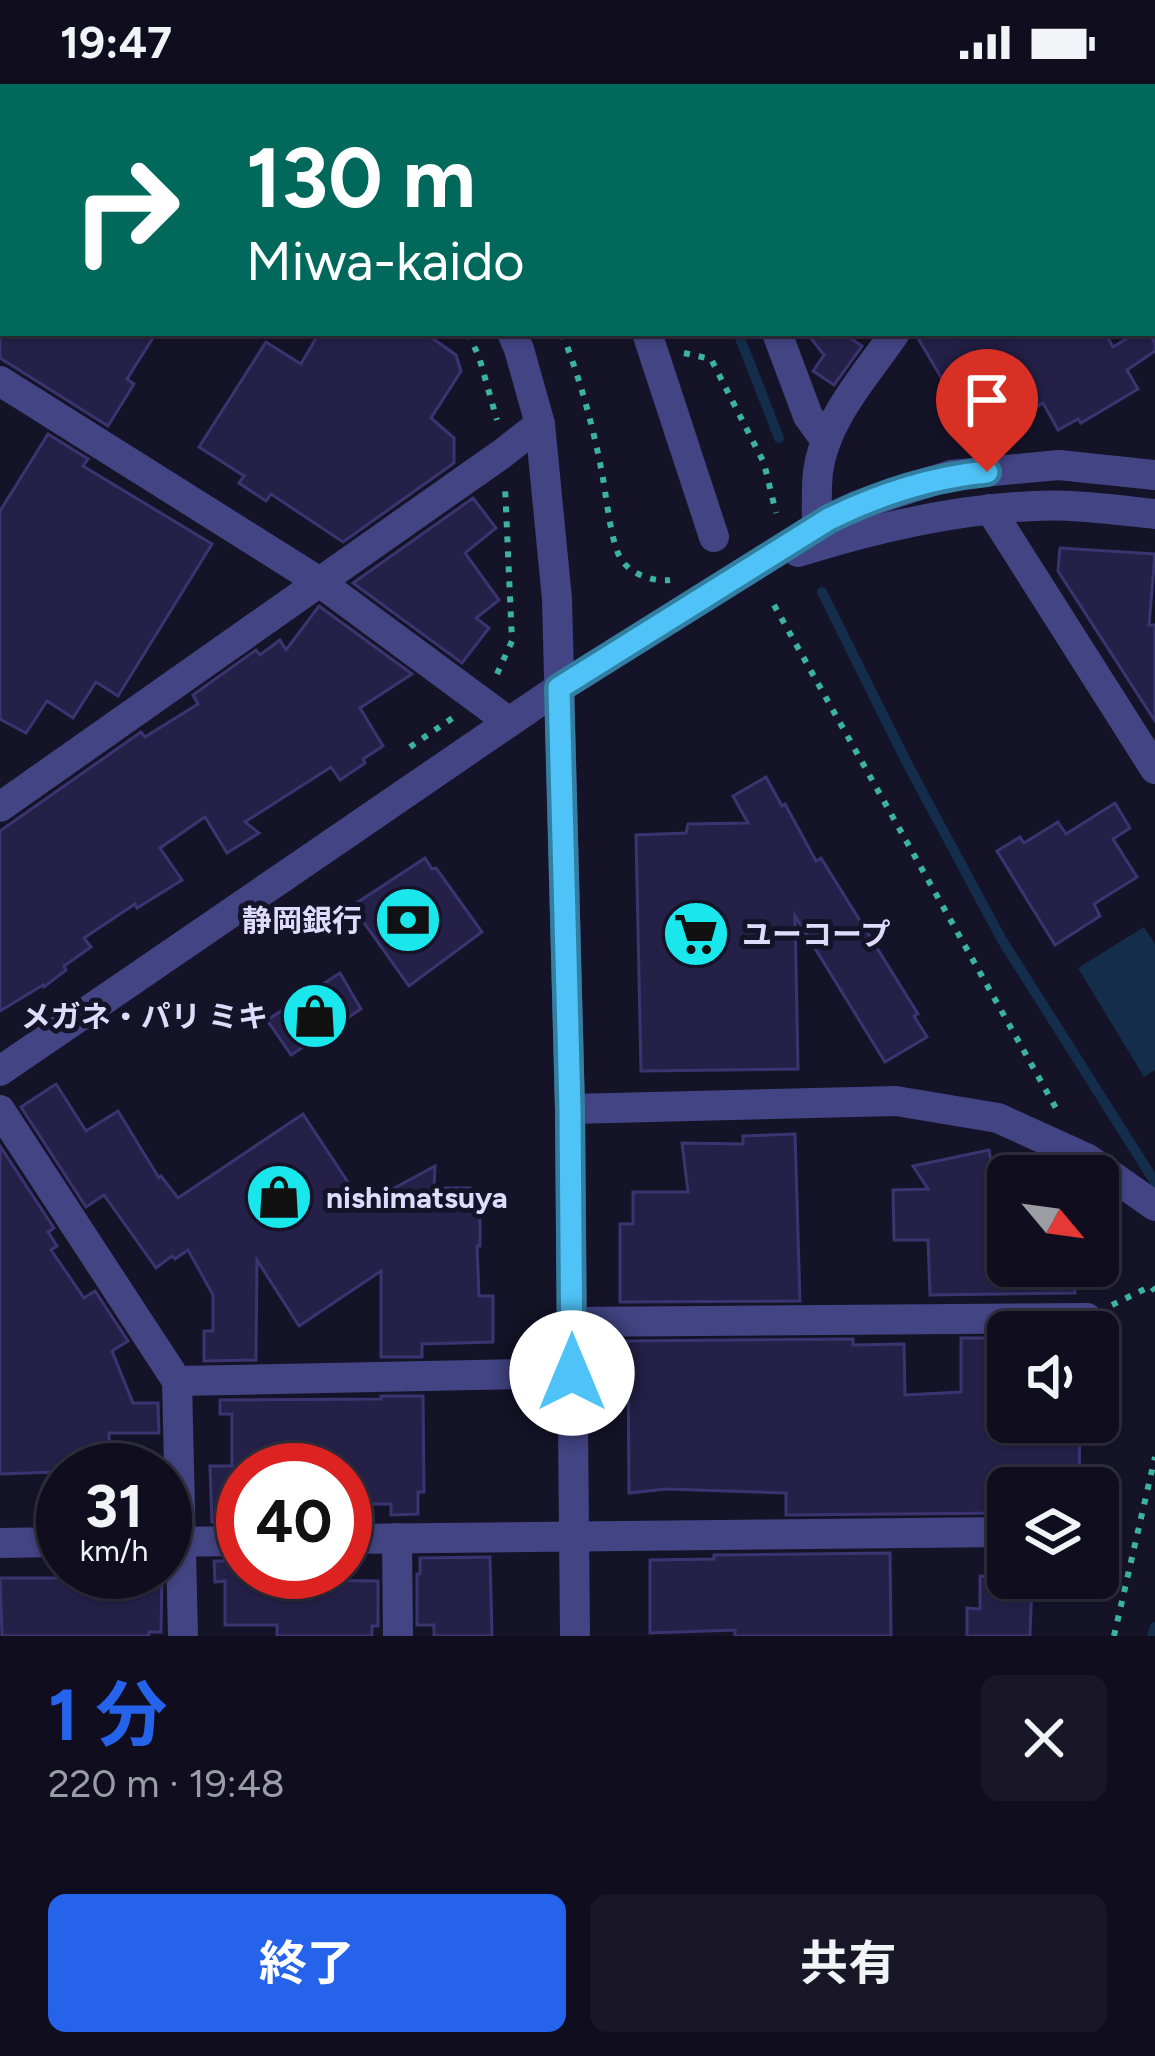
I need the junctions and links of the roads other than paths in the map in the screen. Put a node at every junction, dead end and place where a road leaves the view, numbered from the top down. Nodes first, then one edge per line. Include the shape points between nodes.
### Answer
1 (513, 336) edge
2 (648, 336) edge
3 (778, 336) edge
4 (894, 336) edge
5 (0, 381) edge
6 (540, 424) junction
7 (826, 440) junction
8 (1155, 475) edge
9 (990, 509) junction
10 (1155, 514) edge
11 (817, 529) junction
12 (714, 537) dead end
13 (758, 565) junction
14 (318, 581) junction
15 (559, 688) junction
16 (509, 722) junction
17 (1155, 769) edge
18 (0, 807) edge
19 (0, 1071) edge
20 (0, 1109) edge
21 (570, 1109) junction
22 (1155, 1206) edge
23 (987, 1319) edge
24 (572, 1322) junction
25 (572, 1373) junction
26 (177, 1382) junction
27 (175, 1443) edge
28 (987, 1532) edge
29 (574, 1535) junction
30 (372, 1538) edge
31 (397, 1538) junction
32 (36, 1542) edge
33 (0, 1543) edge
34 (179, 1599) edge
35 (183, 1636) edge
36 (398, 1636) edge
37 (575, 1636) edge

1 - 6 street
2 - 12 street
3 - 7 street via 808,416
4 - 7 street
5 - 14 street
6 - 14 street
6 - 15 street
7 - 11 street
8 - 11 street via 1059,465 951,475 856,506
9 - 10 street
9 - 13 street via 861,532
9 - 17 street
11 - 13 street
13 - 15 street
14 - 16 street
14 - 18 street
15 - 16 street
15 - 21 street
16 - 19 street
20 - 26 street
21 - 22 street via 896,1101 1057,1128
21 - 24 street
23 - 24 street
24 - 25 street
25 - 26 street
25 - 29 street
26 - 27 street
28 - 29 street
29 - 31 street
29 - 37 street
30 - 31 street
31 - 36 street
32 - 33 street
34 - 35 street

